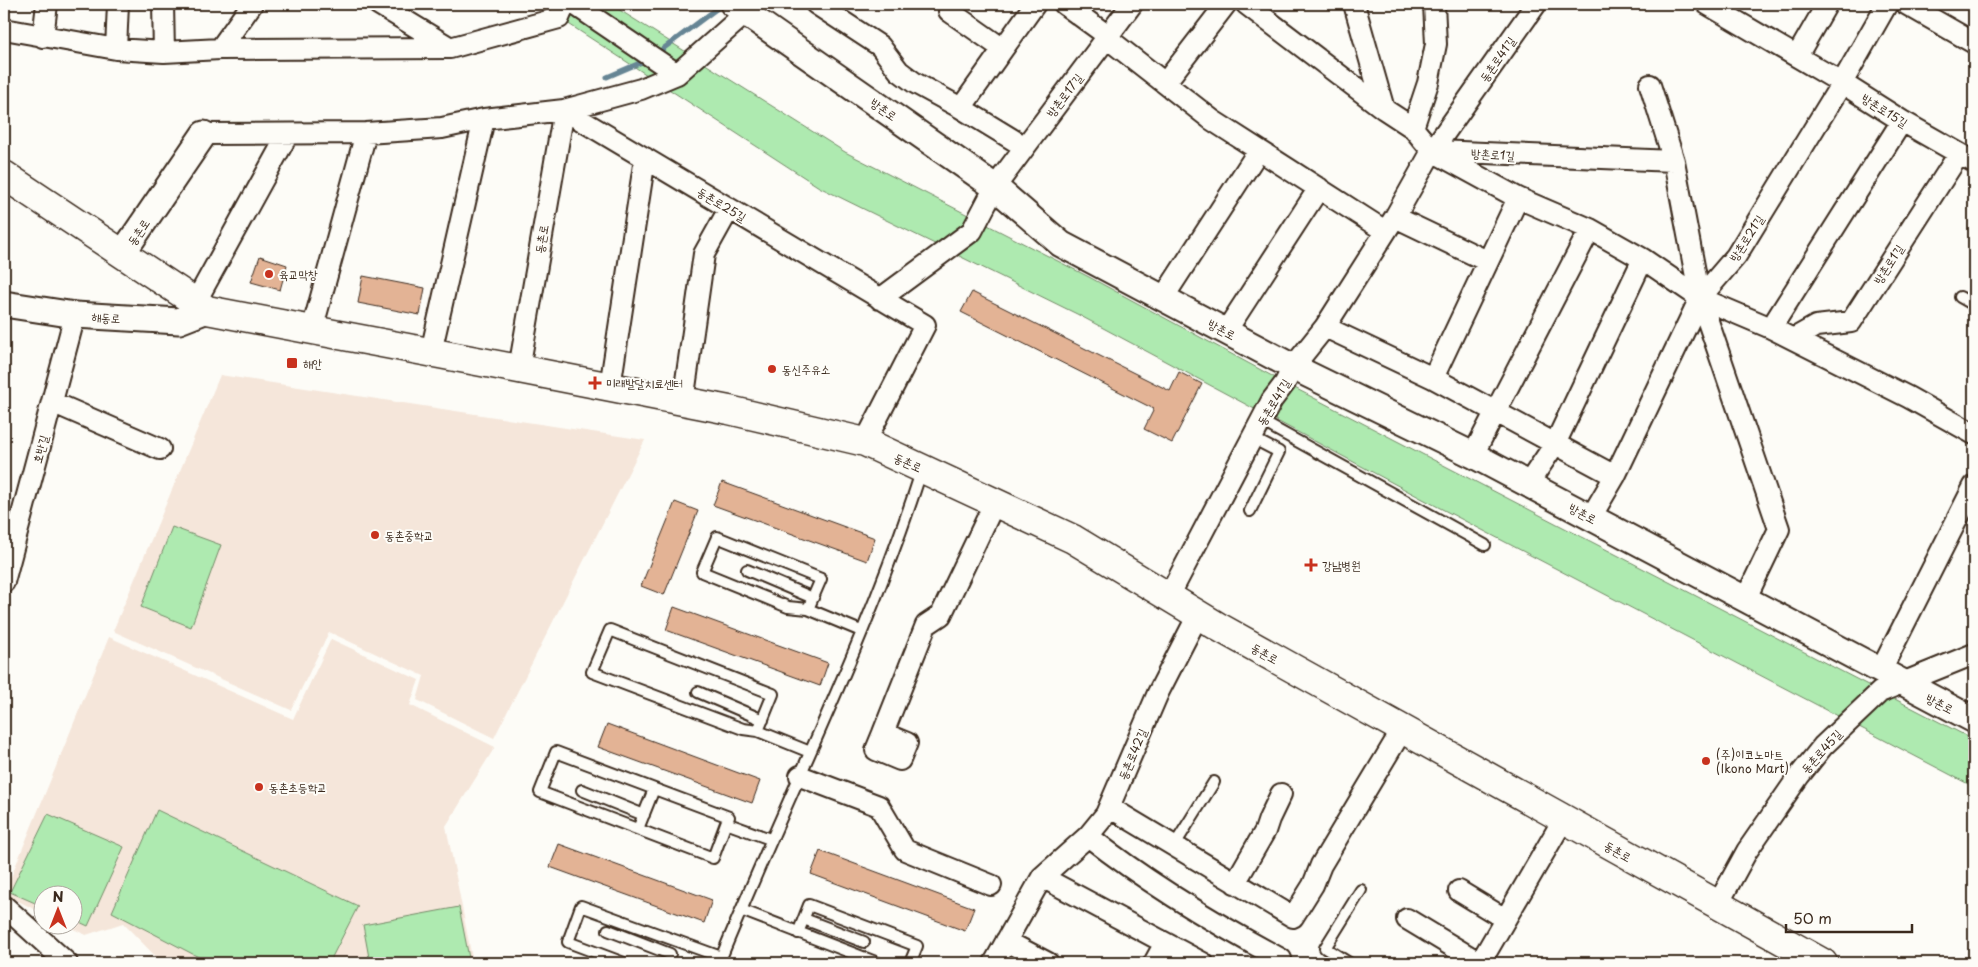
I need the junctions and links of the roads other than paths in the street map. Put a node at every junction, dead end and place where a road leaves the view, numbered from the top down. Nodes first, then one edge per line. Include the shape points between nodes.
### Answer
1 (47, 4) edge
2 (118, 4) edge
3 (162, 4) edge
4 (252, 4) edge
5 (378, 4) edge
6 (572, 4) edge
7 (816, 4) edge
8 (1035, 4) edge
9 (1064, 4) edge
10 (1132, 4) edge
11 (1226, 4) edge
12 (1246, 4) edge
13 (1354, 4) edge
14 (1434, 4) edge
15 (1536, 4) edge
16 (1707, 4) edge
17 (1827, 4) edge
18 (1886, 4) edge
19 (1906, 4) edge
20 (745, 7) edge
21 (949, 11) dead end
22 (1735, 11) edge
23 (4, 29) edge
24 (43, 37) junction
25 (1107, 37) junction
26 (1974, 43) edge
27 (450, 48) junction
28 (116, 49) junction
29 (220, 49) junction
30 (1003, 49) junction
31 (164, 52) junction
32 (1797, 56) junction
33 (677, 74) junction
34 (1165, 83) junction
35 (1842, 83) junction
36 (1650, 85) dead end
37 (961, 108) junction
38 (1384, 109) junction
39 (564, 110) junction
40 (484, 120) junction
41 (1902, 121) junction
42 (1413, 128) junction
43 (204, 134) joint
44 (288, 134) junction
45 (366, 134) junction
46 (1025, 147) junction
47 (1259, 150) junction
48 (1432, 151) junction
49 (645, 158) junction
50 (1966, 158) edge
51 (1674, 162) junction
52 (4, 175) edge
53 (995, 187) junction
54 (1319, 188) junction
55 (1518, 198) junction
56 (729, 208) junction
57 (1390, 224) junction
58 (1590, 229) junction
59 (122, 254) junction
60 (1644, 259) junction
61 (1487, 261) junction
62 (1960, 297) dead end
63 (1163, 298) junction
64 (1700, 298) junction
65 (880, 299) junction
66 (4, 304) edge
67 (1974, 305) edge
68 (201, 307) junction
69 (76, 315) junction
70 (1325, 327) junction
71 (1771, 328) junction
72 (312, 330) junction
73 (1226, 332) junction
74 (1793, 339) junction
75 (431, 352) junction
76 (1293, 367) junction
77 (519, 369) junction
78 (1433, 378) junction
79 (610, 387) junction
80 (52, 402) junction
81 (683, 402) junction
82 (1496, 412) junction
83 (1256, 430) junction
84 (1974, 434) edge
85 (865, 442) junction
86 (1555, 444) junction
87 (160, 449) dead end
88 (1474, 455) junction
89 (922, 468) junction
90 (1614, 476) junction
91 (1528, 484) junction
92 (1974, 486) edge
93 (995, 502) junction
94 (1250, 511) dead end
95 (1591, 518) junction
96 (1485, 545) dead end
97 (747, 570) dead end
98 (4, 582) edge
99 (813, 598) junction
100 (1168, 598) junction
101 (1745, 600) junction
102 (808, 609) junction
103 (1198, 615) junction
104 (861, 631) junction
105 (1974, 654) edge
106 (1880, 672) junction
107 (1902, 684) junction
108 (698, 692) dead end
109 (763, 720) junction
110 (1974, 720) edge
111 (1402, 730) junction
112 (758, 732) junction
113 (883, 733) dead end
114 (810, 752) junction
115 (800, 776) junction
116 (1214, 782) dead end
117 (654, 789) junction
118 (582, 790) dead end
119 (1281, 794) dead end
120 (1109, 807) junction
121 (644, 815) junction
122 (1563, 820) junction
123 (726, 823) junction
124 (638, 830) junction
125 (1088, 836) junction
126 (770, 839) junction
127 (1174, 846) junction
128 (1042, 876) junction
129 (1236, 883) junction
130 (991, 885) dead end
131 (1361, 890) dead end
132 (1459, 891) dead end
133 (1718, 904) junction
134 (4, 906) edge
135 (741, 910) junction
136 (804, 919) junction
137 (1407, 919) dead end
138 (1505, 919) junction
139 (608, 930) dead end
140 (798, 933) junction
141 (675, 941) junction
142 (1006, 941) junction
143 (864, 942) dead end
144 (1165, 943) junction
145 (668, 958) edge
146 (720, 960) edge
147 (1281, 960) dead end
148 (67, 963) edge
149 (624, 963) edge
150 (878, 963) edge
151 (910, 963) edge
152 (994, 963) edge
153 (1048, 963) edge
154 (1154, 963) edge
155 (1203, 963) edge
156 (1349, 963) edge
157 (1823, 963) edge

1 - 24 street
2 - 28 street
3 - 31 street
4 - 29 street
5 - 27 street
6 - 27 street via 559,18
6 - 33 street
7 - 37 street via 880,46 906,77
8 - 30 street
9 - 25 street
10 - 25 street, 방촌로17길
11 - 34 street
12 - 38 street, 방촌로1길
13 - 38 street
14 - 42 street via 1436,44 1428,83
15 - 48 street, 동촌로41길
16 - 22 street, 방촌로15길
17 - 32 street
18 - 35 street, 방촌로21길
19 - 26 street
20 - 33 street
20 - 53 street, 방촌로
21 - 30 street
22 - 32 street, 방촌로15길
23 - 24 street
24 - 28 street
25 - 34 street
25 - 46 street, 방촌로17길
27 - 29 street
28 - 31 street
29 - 31 street
30 - 37 street
32 - 35 street, 방촌로15길
33 - 39 street via 641,90
34 - 47 street via 1212,120
35 - 41 street, 방촌로15길
35 - 64 street, 방촌로21길 via 1736,256
36 - 51 street
37 - 46 street
38 - 42 street, 방촌로1길
39 - 40 street
39 - 49 street, 동촌로25길
39 - 77 street, 동촌로
40 - 45 street via 442,128
40 - 75 street
41 - 50 street, 방촌로15길
41 - 71 street
42 - 48 street, 방촌로1길
43 - 44 street
43 - 59 street, 동촌로
44 - 45 street
44 - 68 street
45 - 72 street
46 - 53 street, 방촌로17길
47 - 54 street
47 - 63 street
48 - 51 street, 방촌로1길
48 - 55 street, 방촌로1길
48 - 57 street, 동촌로41길
49 - 56 street, 동촌로25길
49 - 79 street
50 - 74 street, 방촌로1길 via 1851,322 1816,326
51 - 64 street
52 - 59 main road, 동촌로
53 - 63 street, 방촌로 via 1061,244
53 - 65 street via 972,231
54 - 57 street
54 - 73 street
55 - 58 street, 방촌로1길
55 - 61 street
56 - 65 street, 동촌로25길
56 - 81 street via 704,254
57 - 61 street
57 - 70 street, 동촌로41길
58 - 60 street, 방촌로1길
58 - 82 street
59 - 68 main road, 동촌로
60 - 64 street, 방촌로1길
60 - 86 street
61 - 78 street
62 - 67 lane
63 - 73 street, 방촌로
64 - 71 street, 방촌로1길
64 - 90 street, 방촌로21길
64 - 101 street via 1779,529
65 - 85 street, 동촌로25길 via 925,325
66 - 69 street, 해동로
68 - 69 street, 해동로 via 179,320
68 - 72 main road, 동촌로
69 - 80 street, 호반길
70 - 76 street, 동촌로41길
70 - 78 street
71 - 74 street, 방촌로1길
72 - 75 main road, 동촌로
73 - 76 street, 방촌로
74 - 84 street, 방촌로1길
75 - 77 main road, 동촌로
76 - 83 street, 동촌로41길
76 - 88 street, 방촌로
77 - 79 main road, 동촌로
78 - 82 street
79 - 81 main road, 동촌로
80 - 87 street
80 - 98 street, 호반길
81 - 85 main road, 동촌로
82 - 86 street
82 - 88 street
83 - 94 lane via 1279,452
83 - 96 lane
83 - 100 street, 동촌로41길
85 - 89 main road, 동촌로
86 - 90 street
86 - 91 street
88 - 91 street, 방촌로
89 - 93 main road, 동촌로
89 - 104 lane via 903,528
90 - 95 street, 방촌로21길
91 - 95 street, 방촌로
92 - 106 street
93 - 100 main road, 동촌로 via 1073,539
93 - 113 street via 941,615 926,625
95 - 101 street, 방촌로
97 - 99 lane
99 - 102 lane
99 - 102 lane via 821,579 717,536 702,572 788,607
100 - 103 main road, 동촌로
101 - 106 street, 방촌로
102 - 104 lane
103 - 111 main road, 동촌로
103 - 120 street, 동촌로42길 via 1158,693
104 - 114 lane
105 - 107 street, 동촌로45길
106 - 107 street, 방촌로
107 - 110 street, 방촌로
107 - 133 street, 동촌로45길 via 1880,692 1823,746 1747,851
108 - 109 lane
109 - 112 lane
109 - 112 lane via 773,694 610,630 592,672
111 - 122 main road, 동촌로
111 - 129 street via 1293,917
112 - 114 lane
114 - 115 lane
115 - 126 lane
115 - 130 street via 879,806 905,850
116 - 127 lane
117 - 121 lane
117 - 123 lane via 728,818
117 - 124 lane via 556,752 540,792
118 - 121 lane
119 - 129 street
120 - 125 street, 동촌로42길
120 - 127 street
121 - 124 lane
122 - 133 main road, 동촌로
122 - 138 street
123 - 124 lane via 713,858
123 - 126 lane
125 - 128 street, 동촌로42길
125 - 147 street via 1182,902
126 - 135 lane
127 - 129 street
128 - 142 street, 동촌로42길
128 - 144 street
131 - 156 lane via 1325,948
132 - 138 street
133 - 157 main road, 동촌로
134 - 148 street
135 - 140 lane
135 - 146 lane
136 - 140 lane
136 - 143 lane
136 - 151 lane via 809,905 917,946
137 - 138 street via 1480,963
139 - 145 lane
140 - 150 lane
141 - 145 lane
141 - 146 lane
141 - 149 lane via 582,906 568,942
142 - 152 street, 동촌로42길
142 - 153 street
144 - 154 street
144 - 155 street

